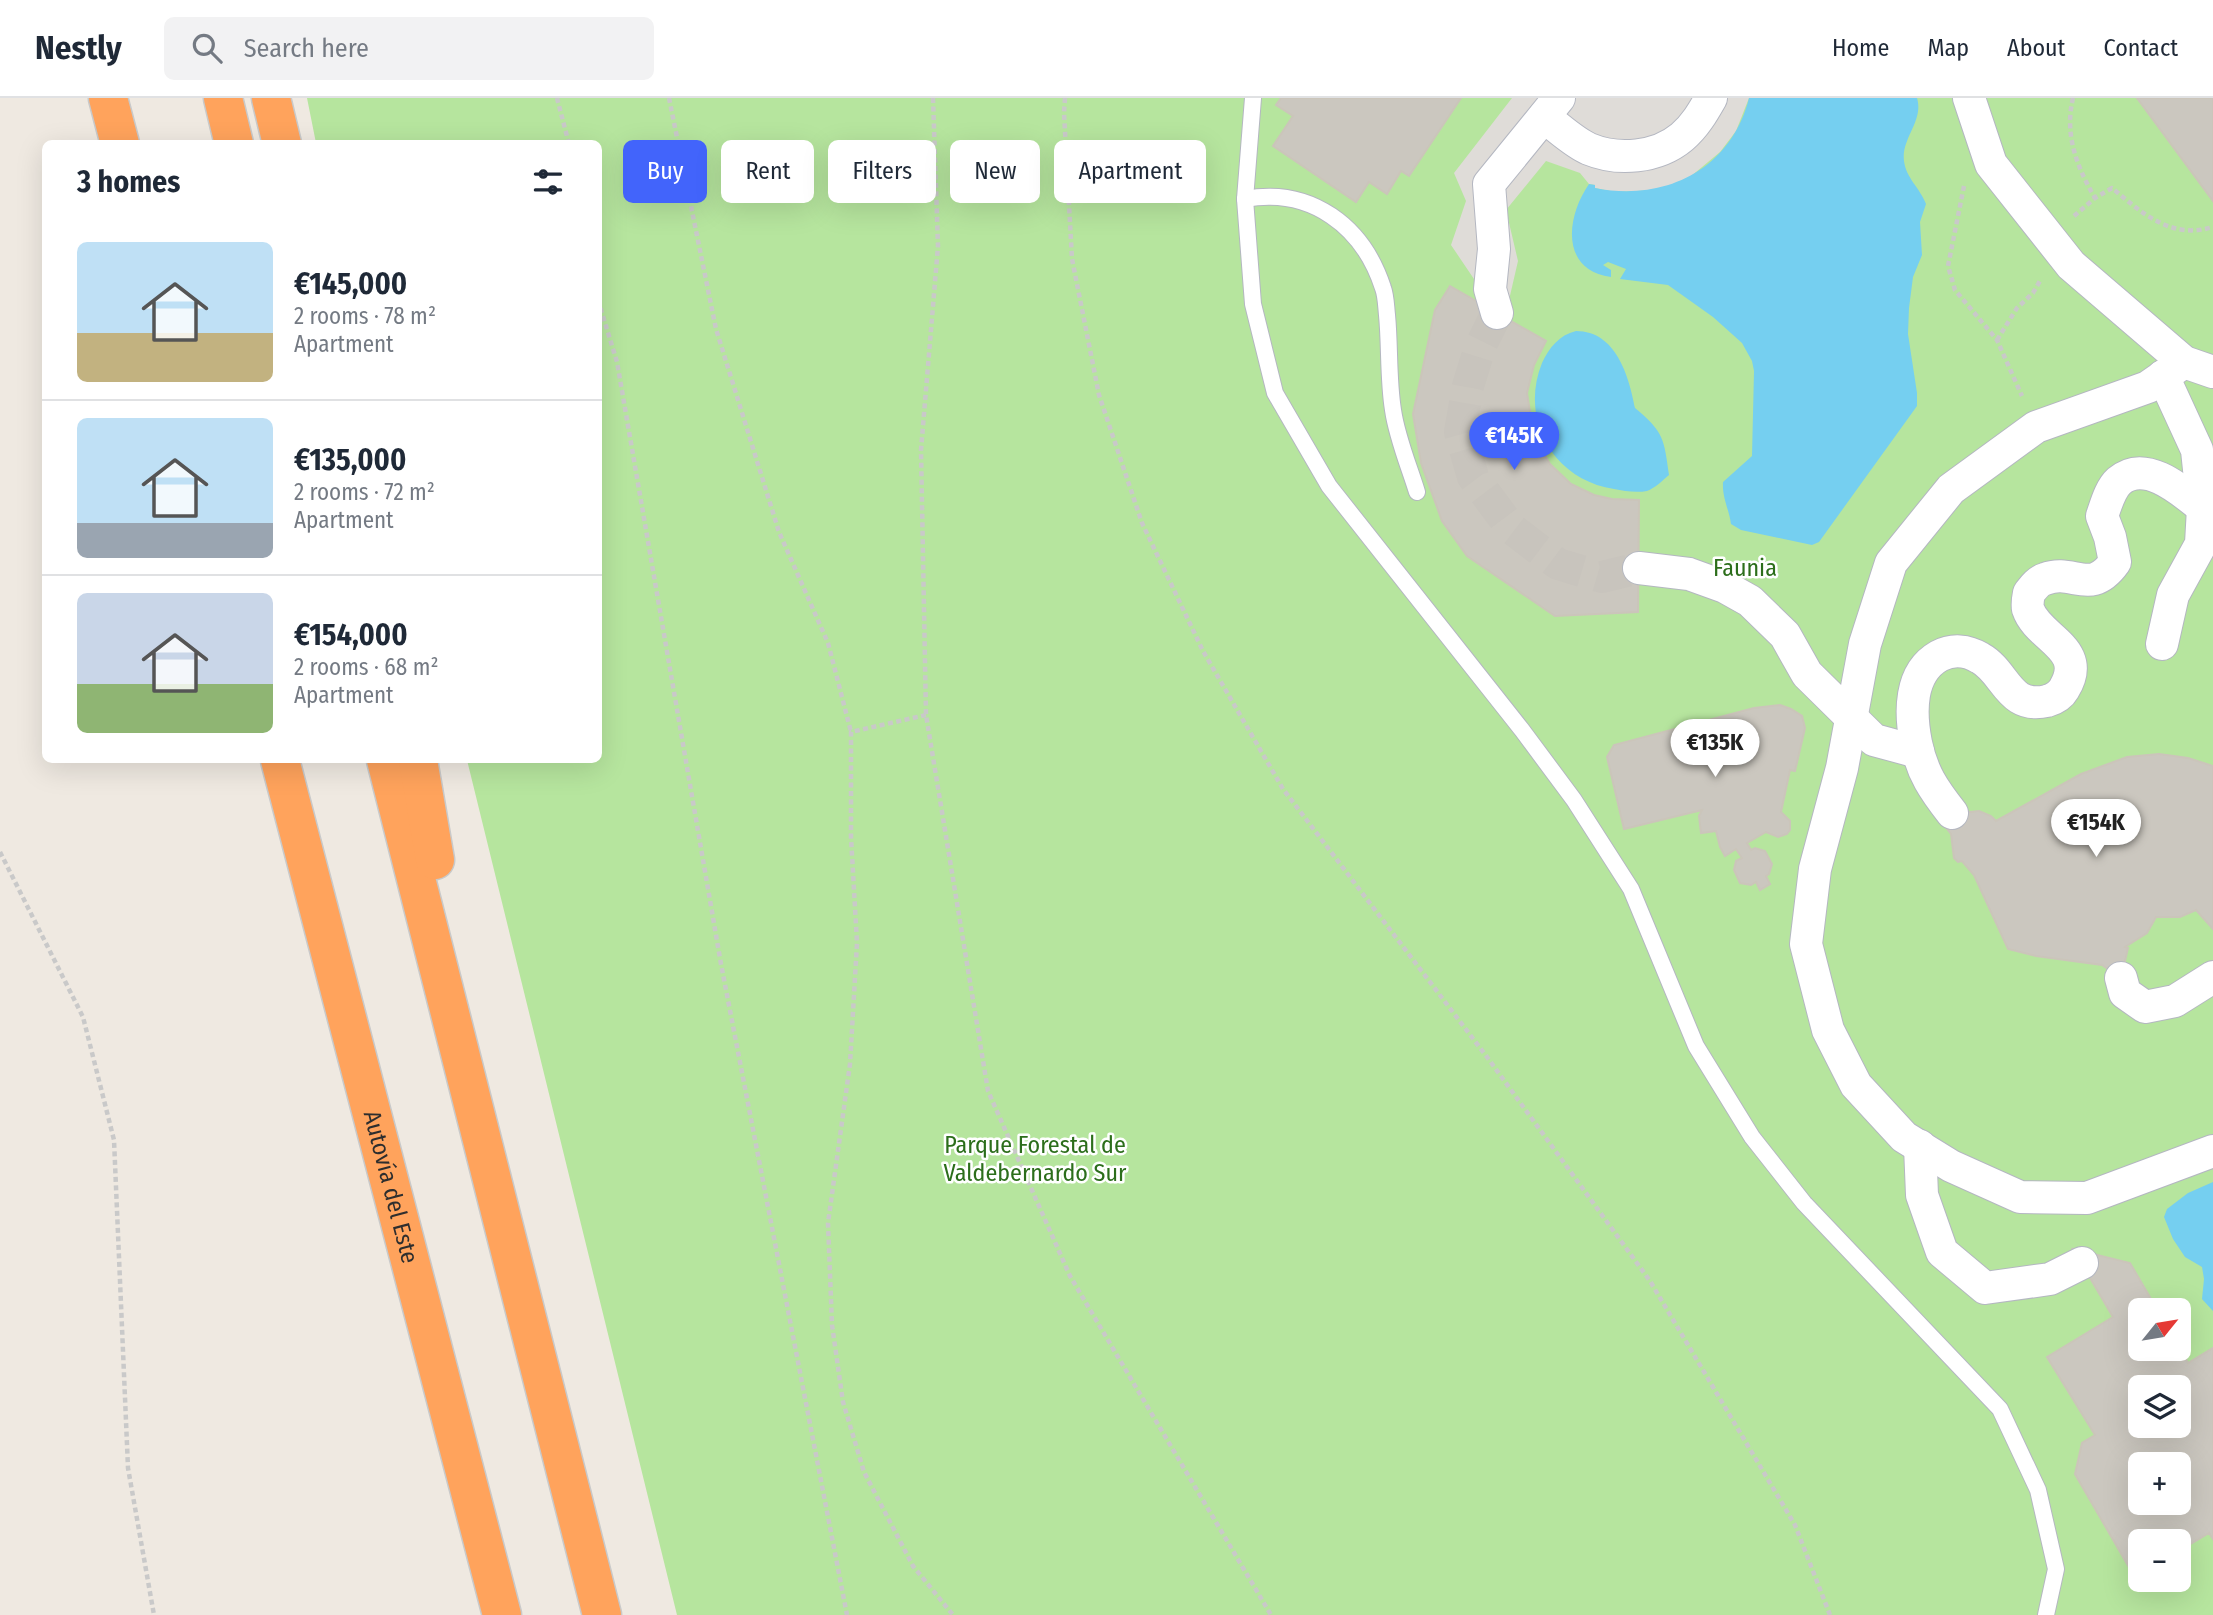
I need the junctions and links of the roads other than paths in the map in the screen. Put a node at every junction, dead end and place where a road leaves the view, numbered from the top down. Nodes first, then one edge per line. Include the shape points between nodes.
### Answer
1 (108, 98) edge
2 (223, 98) edge
3 (271, 98) edge
4 (1253, 98) edge
5 (1712, 98) edge
6 (1969, 98) edge
7 (1552, 108) edge
8 (119, 140) edge
9 (233, 140) edge
10 (281, 140) edge
11 (1245, 199) junction
12 (1497, 313) tunnel mouth
13 (2187, 370) edge
14 (1417, 492) dead end
15 (2203, 508) junction
16 (1639, 568) tunnel mouth
17 (2162, 644) dead end
18 (1850, 717) junction
19 (1918, 752) junction
20 (281, 763) edge
21 (388, 763) edge
22 (418, 763) edge
23 (1952, 813) dead end
24 (2213, 977) edge
25 (2121, 978) dead end
26 (481, 1142) junction
27 (1920, 1146) junction
28 (2213, 1151) edge
29 (2081, 1263) dead end
30 (502, 1615) edge
31 (602, 1615) edge
32 (2046, 1615) edge

1 - 8 highway
2 - 9 highway
3 - 10 highway
4 - 11 lane
5 - 7 street via 1681,138 1636,156 1610,156 1586,148
6 - 13 street via 1991,164 2071,265
7 - 12 street via 1489,184 1494,249 1490,289
11 - 14 lane via 1266,195 1312,203 1346,227 1368,256 1384,290 1393,411
11 - 32 lane via 1253,304 1275,393 1329,486 1574,800 1631,889 1696,1046 1752,1137 1804,1203 2000,1409 2038,1490 2056,1569
13 - 15 street
13 - 18 street via 2036,427 1951,489 1891,564 1865,644
15 - 17 street via 2201,544 2174,595
15 - 19 street via 2165,479 2137,473 2119,481 2102,516 2115,562 2108,572 2091,582 2052,577 2029,593 2028,608 2034,620 2065,650 2070,674 2064,691 2055,699 2031,703 2017,698 1982,658 1966,652 1943,654 1927,664 1914,695
16 - 18 street via 1689,574 1749,601 1785,635 1807,674
18 - 19 street via 1874,740
18 - 27 street via 1842,768 1815,869 1806,944 1828,1030 1856,1085 1904,1137
19 - 23 street via 1928,782
20 - 30 highway, Autovía del Este
21 - 26 highway
22 - 26 highway
24 - 25 street via 2175,1001 2145,1007 2124,993
26 - 31 highway
27 - 28 street via 1951,1166 2020,1196 2087,1198
27 - 29 street via 1922,1195 1942,1252 1984,1288 2050,1279

